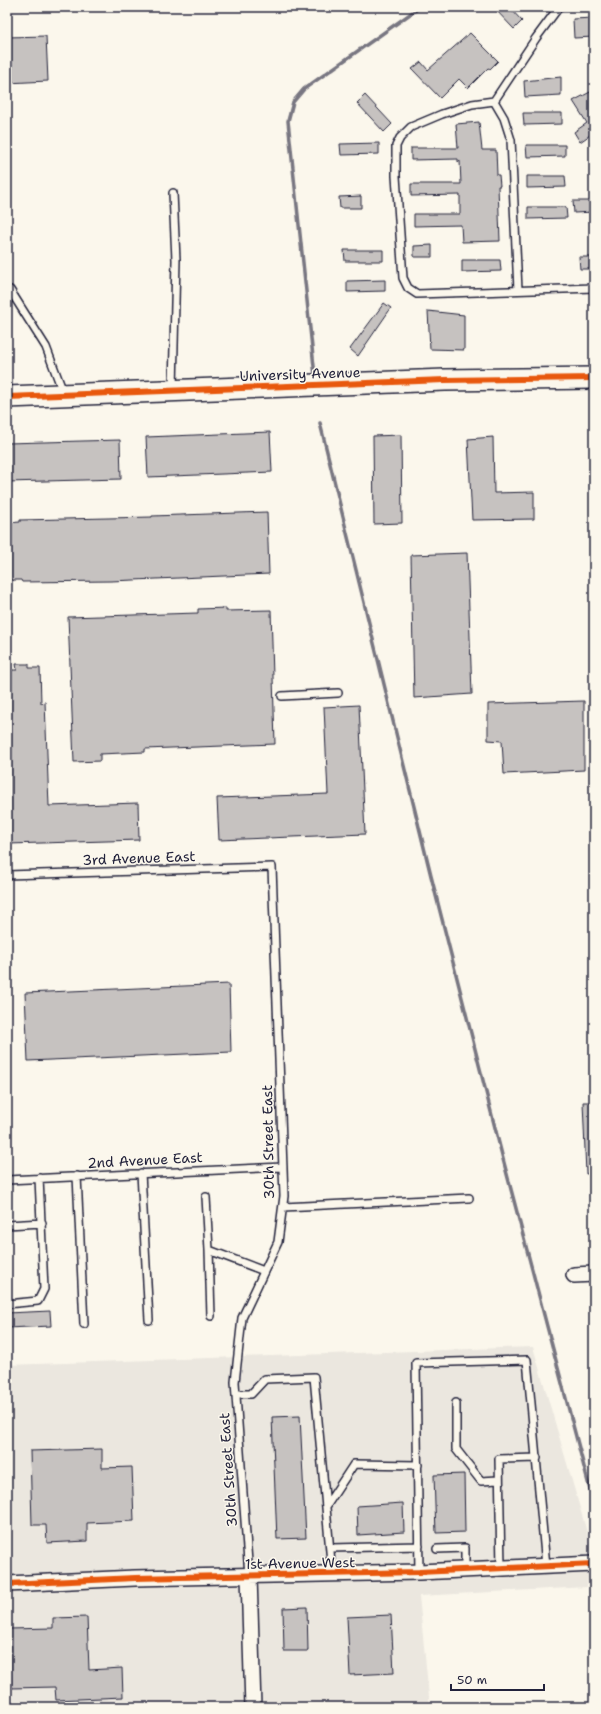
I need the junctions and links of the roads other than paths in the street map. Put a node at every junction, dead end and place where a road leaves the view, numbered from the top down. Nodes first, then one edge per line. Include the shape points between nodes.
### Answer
1 (559, 7) edge
2 (494, 101) junction
3 (173, 192) dead end
4 (594, 288) edge
5 (10, 290) dead end
6 (518, 290) junction
7 (594, 378) edge
8 (173, 390) junction
9 (64, 394) junction
10 (7, 397) edge
11 (338, 693) dead end
12 (282, 696) dead end
13 (272, 867) joint
14 (7, 875) edge
15 (283, 1167) junction
16 (141, 1173) junction
17 (77, 1176) junction
18 (39, 1178) junction
19 (7, 1180) edge
20 (206, 1196) dead end
21 (469, 1198) dead end
22 (283, 1208) junction
23 (42, 1223) junction
24 (7, 1225) edge
25 (209, 1250) junction
26 (264, 1271) junction
27 (594, 1274) edge
28 (574, 1275) dead end
29 (7, 1304) edge
30 (211, 1316) dead end
31 (149, 1320) dead end
32 (84, 1324) dead end
33 (236, 1394) junction
34 (456, 1403) dead end
35 (537, 1458) junction
36 (418, 1465) junction
37 (498, 1480) junction
38 (327, 1505) junction
39 (418, 1546) junction
40 (331, 1548) junction
41 (437, 1549) dead end
42 (594, 1564) edge
43 (546, 1566) junction
44 (501, 1568) junction
45 (465, 1570) junction
46 (419, 1572) junction
47 (332, 1574) junction
48 (249, 1576) junction
49 (7, 1584) edge
50 (253, 1707) edge

1 - 2 lane
2 - 6 lane via 504,118 511,140
2 - 6 lane via 472,104 442,114 411,127 400,138 396,146 396,176 402,278 408,288 417,294
3 - 8 lane via 176,260
4 - 6 lane
5 - 9 lane via 46,347
7 - 8 street, University Avenue via 445,380
8 - 9 street, University Avenue
9 - 10 street, University Avenue
11 - 12 lane
13 - 14 lane, 3rd Avenue East
13 - 15 lane, 30th Street East
15 - 16 lane, 2nd Avenue East
15 - 22 lane, 30th Street East
16 - 17 lane, 2nd Avenue East
16 - 31 lane
17 - 18 lane, 2nd Avenue East
17 - 32 lane
18 - 19 lane, 2nd Avenue East
18 - 23 lane
20 - 25 lane
21 - 22 lane
22 - 26 lane, 30th Street East via 278,1242
23 - 24 lane
23 - 29 lane via 44,1289 38,1301
25 - 26 lane
25 - 30 lane
26 - 33 lane, 30th Street East via 242,1318
27 - 28 street
33 - 38 lane via 251,1394 265,1379 314,1377
33 - 48 lane, 30th Street East
34 - 37 lane via 456,1450 481,1481
35 - 36 lane via 526,1360 416,1362
35 - 37 lane via 499,1459
35 - 43 lane
36 - 38 lane via 354,1464
36 - 39 lane
37 - 44 lane
38 - 40 lane
39 - 40 lane
39 - 46 lane
40 - 47 lane
41 - 45 lane via 465,1548
42 - 43 street, 1st Avenue West
43 - 44 street, 1st Avenue West
44 - 45 street, 1st Avenue West
45 - 46 street, 1st Avenue West
46 - 47 street, 1st Avenue West
47 - 48 street, 1st Avenue West
48 - 49 street, 1st Avenue West
48 - 50 street

